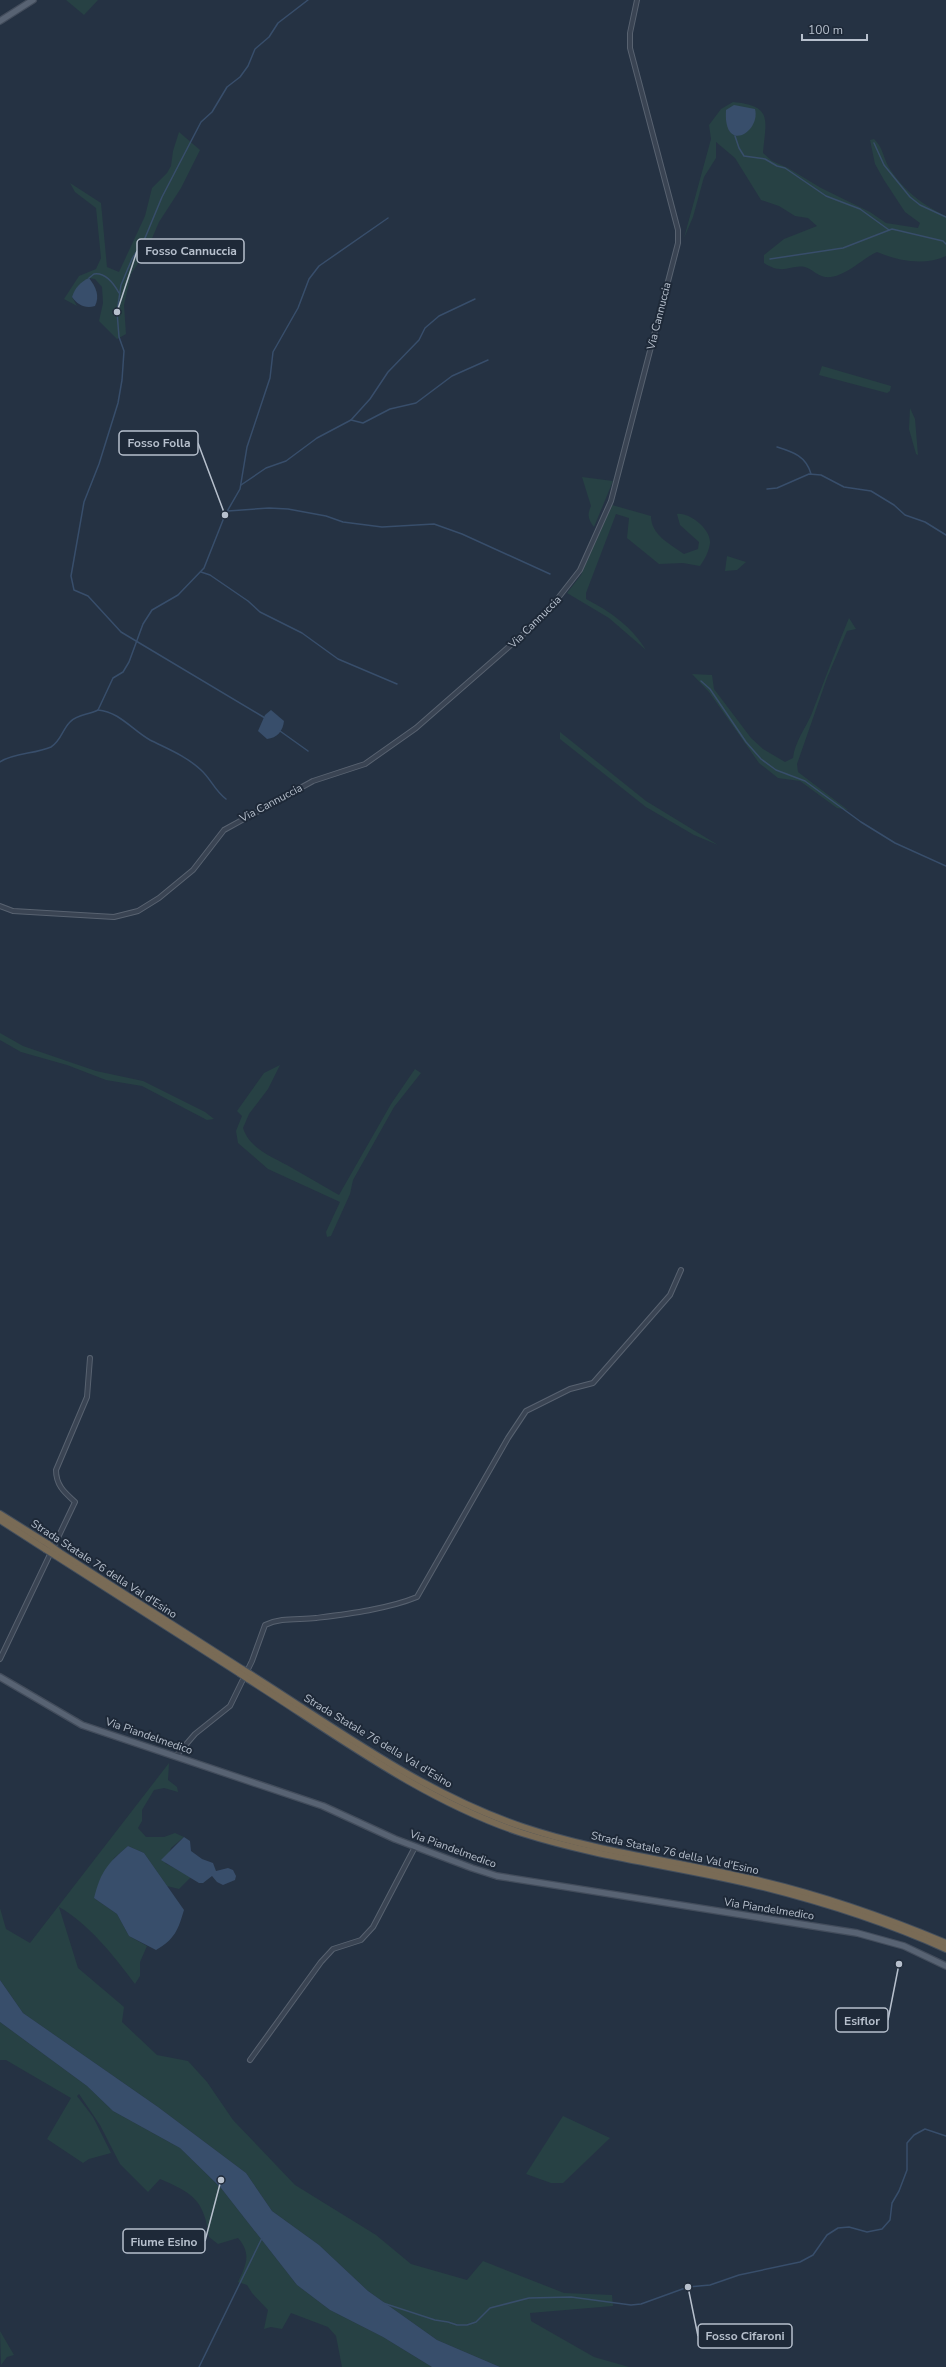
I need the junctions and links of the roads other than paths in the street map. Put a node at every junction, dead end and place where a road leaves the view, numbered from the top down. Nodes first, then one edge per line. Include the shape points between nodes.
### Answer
1 (33, 0) edge
2 (637, 0) edge
3 (0, 21) edge
4 (0, 906) edge
5 (681, 1270) dead end
6 (90, 1358) dead end
7 (0, 1514) edge
8 (0, 1520) edge
9 (46, 1547) junction
10 (0, 1659) edge
11 (249, 1676) junction
12 (0, 1677) edge
13 (176, 1756) junction
14 (415, 1847) junction
15 (946, 1943) edge
16 (946, 1949) edge
17 (946, 1966) edge
18 (250, 2060) dead end

1 - 3 main road
2 - 4 street, Via Cannuccia via 630,33 630,48 678,230 678,243 611,501 580,570 568,588 539,621 416,728 365,764 313,781 224,830 193,870 159,898 138,911 114,917 13,911
5 - 13 street via 670,1295 593,1383 570,1389 526,1411 416,1597 355,1612 316,1618 275,1620 265,1625 252,1661 230,1706 195,1734
6 - 10 street via 87,1397 56,1470 56,1479 62,1490 75,1502
7 - 9 highway, Strada Statale 76 della Val d'Esino
8 - 9 highway, Strada Statale 76 della Val d'Esino
9 - 11 highway, Strada Statale 76 della Val d'Esino, bridge
11 - 15 highway, Strada Statale 76 della Val d'Esino via 438,1792 492,1816 596,1848 799,1891
11 - 16 highway, Strada Statale 76 della Val d'Esino via 430,1792 489,1821 556,1844 798,1896 884,1924
12 - 13 main road, Via Piandelmedico via 82,1725
13 - 14 main road, Via Piandelmedico via 323,1806
14 - 17 main road, Via Piandelmedico via 497,1876 864,1935 904,1946
14 - 18 street via 373,1927 361,1940 333,1949 329,1953

